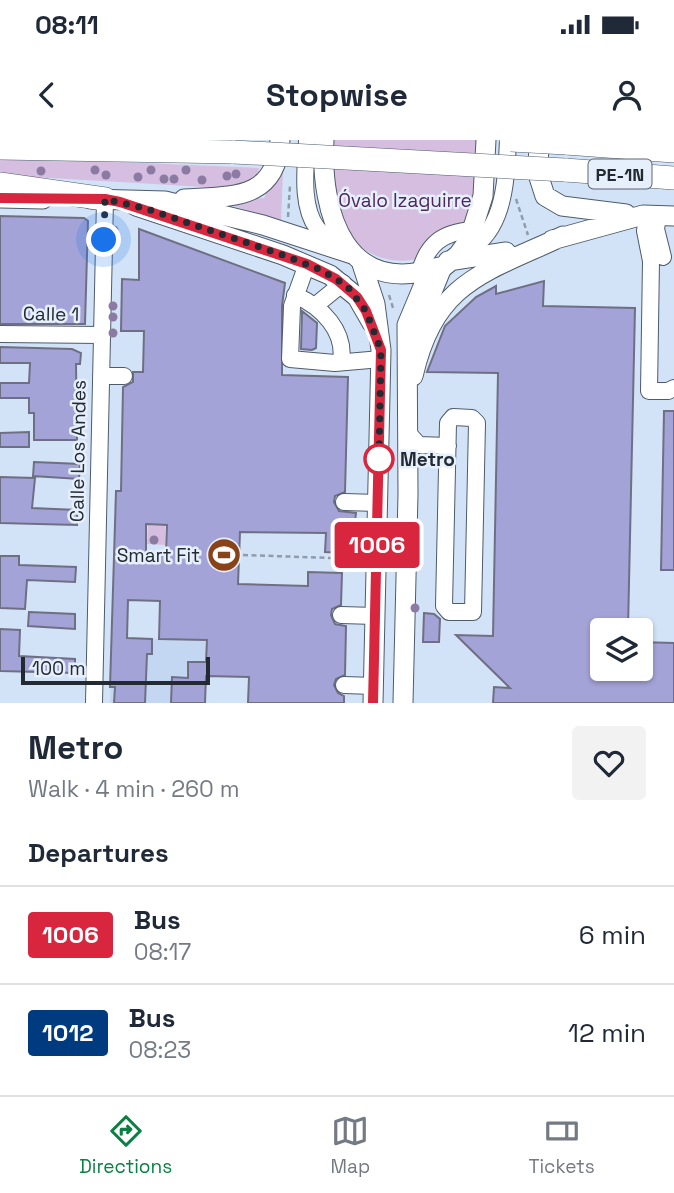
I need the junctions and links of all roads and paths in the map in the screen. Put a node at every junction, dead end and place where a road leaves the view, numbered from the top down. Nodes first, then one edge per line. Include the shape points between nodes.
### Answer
1 (280, 140) edge
2 (307, 140) edge
3 (324, 140) edge
4 (486, 140) edge
5 (509, 140) edge
6 (540, 140) edge
7 (0, 148) edge
8 (674, 151) edge
9 (291, 176) dead end
10 (674, 178) edge
11 (0, 184) edge
12 (0, 198) edge
13 (516, 198) dead end
14 (105, 199) junction
15 (166, 201) junction
16 (655, 216) edge
17 (473, 230) junction
18 (287, 233) junction
19 (528, 235) dead end
20 (564, 236) junction
21 (354, 254) junction
22 (662, 260) edge
23 (448, 262) junction
24 (307, 264) junction
25 (419, 274) junction
26 (343, 283) junction
27 (295, 295) junction
28 (316, 305) junction
29 (0, 334) edge
30 (102, 335) junction
31 (381, 355) junction
32 (341, 362) junction
33 (101, 376) junction
34 (124, 376) dead end
35 (674, 388) edge
36 (408, 411) junction
37 (408, 433) junction
38 (448, 451) junction
39 (408, 467) junction
40 (344, 502) dead end
41 (378, 503) junction
42 (243, 555) dead end
43 (361, 559) dead end
44 (341, 615) dead end
45 (376, 616) junction
46 (374, 660) junction
47 (404, 660) junction
48 (344, 685) dead end
49 (374, 694) edge
50 (403, 695) edge
51 (94, 703) edge

1 - 15 main road via 274,169 262,186 244,194
2 - 21 street via 306,195 312,217 318,229
3 - 21 main road via 327,204 337,233
4 - 17 main road via 483,196
5 - 8 highway, PE-1N, bridge
5 - 23 street via 503,197 493,225 482,242
6 - 16 main road via 539,185 552,202 583,210
7 - 10 highway, PE-1N, bridge via 234,152
9 - 18 path
11 - 14 highway
12 - 14 main road
13 - 19 path
14 - 15 main road
14 - 24 main road
14 - 30 street, Calle Los Andes
15 - 18 main road
16 - 20 main road
16 - 22 street via 645,231
17 - 23 main road
17 - 25 street via 453,231 436,241 423,258
18 - 21 main road
20 - 23 main road via 483,258
20 - 36 main road via 481,274 441,307 420,347
21 - 25 main road via 379,271
21 - 31 main road via 375,304
22 - 35 street via 649,391
23 - 25 main road
23 - 36 main road via 425,282 407,325
24 - 26 main road
24 - 27 street
26 - 28 street
26 - 31 main road via 366,311
27 - 28 street
27 - 32 street via 290,359
28 - 32 street via 338,332
29 - 30 street, Calle 1
30 - 33 street, Calle Los Andes
31 - 32 street
31 - 41 main road
33 - 34 street
33 - 51 street, Calle Los Andes
36 - 37 main road
37 - 38 street via 419,445
37 - 39 main road
38 - 38 street via 444,606 449,612 473,612 474,419 449,420
38 - 39 street via 419,456
39 - 47 main road
40 - 41 street
41 - 45 main road
42 - 43 path
44 - 45 street
45 - 46 main road
46 - 47 main road
46 - 49 main road
47 - 50 main road
48 - 49 street
49 - 50 main road

